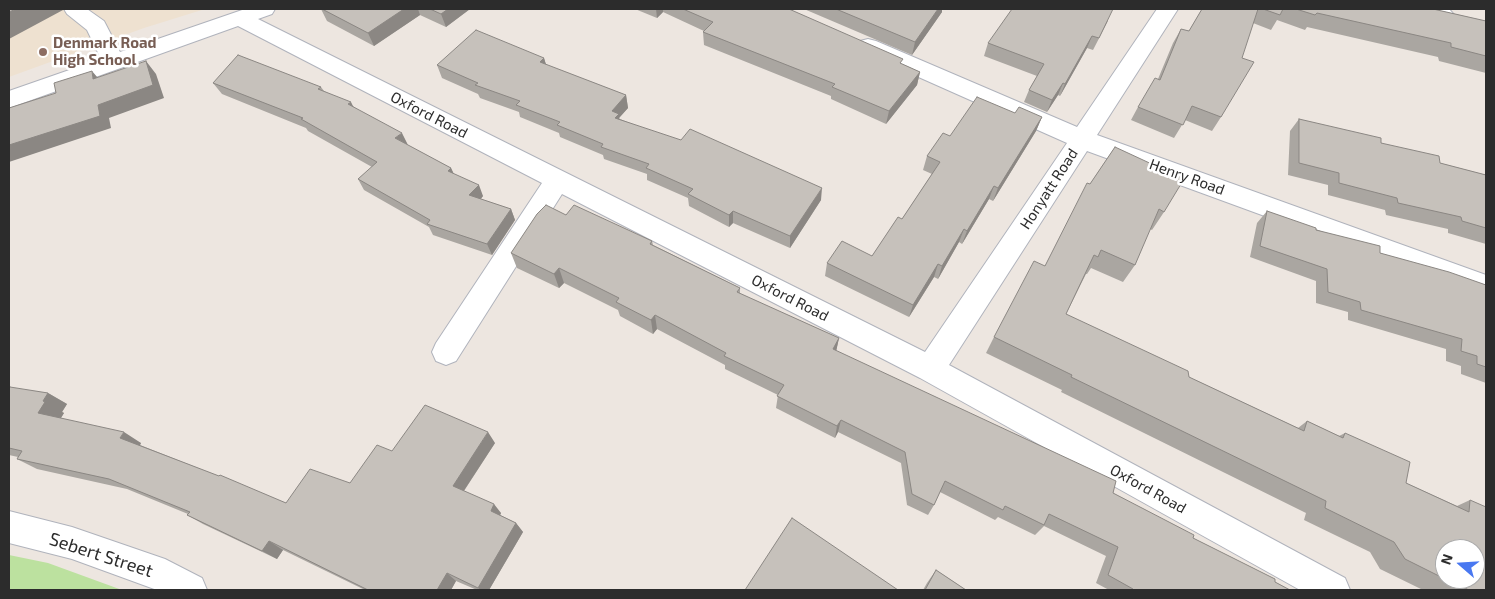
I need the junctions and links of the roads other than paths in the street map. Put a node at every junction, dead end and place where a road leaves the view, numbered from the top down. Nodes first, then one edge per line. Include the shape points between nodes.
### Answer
1 (74, 9) edge
2 (1168, 9) edge
3 (1438, 9) edge
4 (1466, 9) edge
5 (253, 14) edge
6 (1486, 14) edge
7 (1486, 30) edge
8 (844, 36) edge
9 (114, 63) junction
10 (9, 100) edge
11 (1081, 139) junction
12 (558, 180) junction
13 (1486, 286) edge
14 (446, 352) dead end
15 (930, 369) junction
16 (9, 527) edge
17 (190, 590) edge
18 (1333, 590) edge

1 - 9 street via 96,26
2 - 11 street, Honyatt Road
3 - 7 street via 1449,22
4 - 6 street
5 - 9 street
5 - 12 street, Oxford Road
8 - 11 street, Henry Road
9 - 10 street
11 - 13 street, Henry Road
11 - 15 street, Honyatt Road
12 - 14 street
12 - 15 street, Oxford Road
15 - 18 street, Oxford Road
16 - 17 street, Sebert Street via 72,543 165,576

